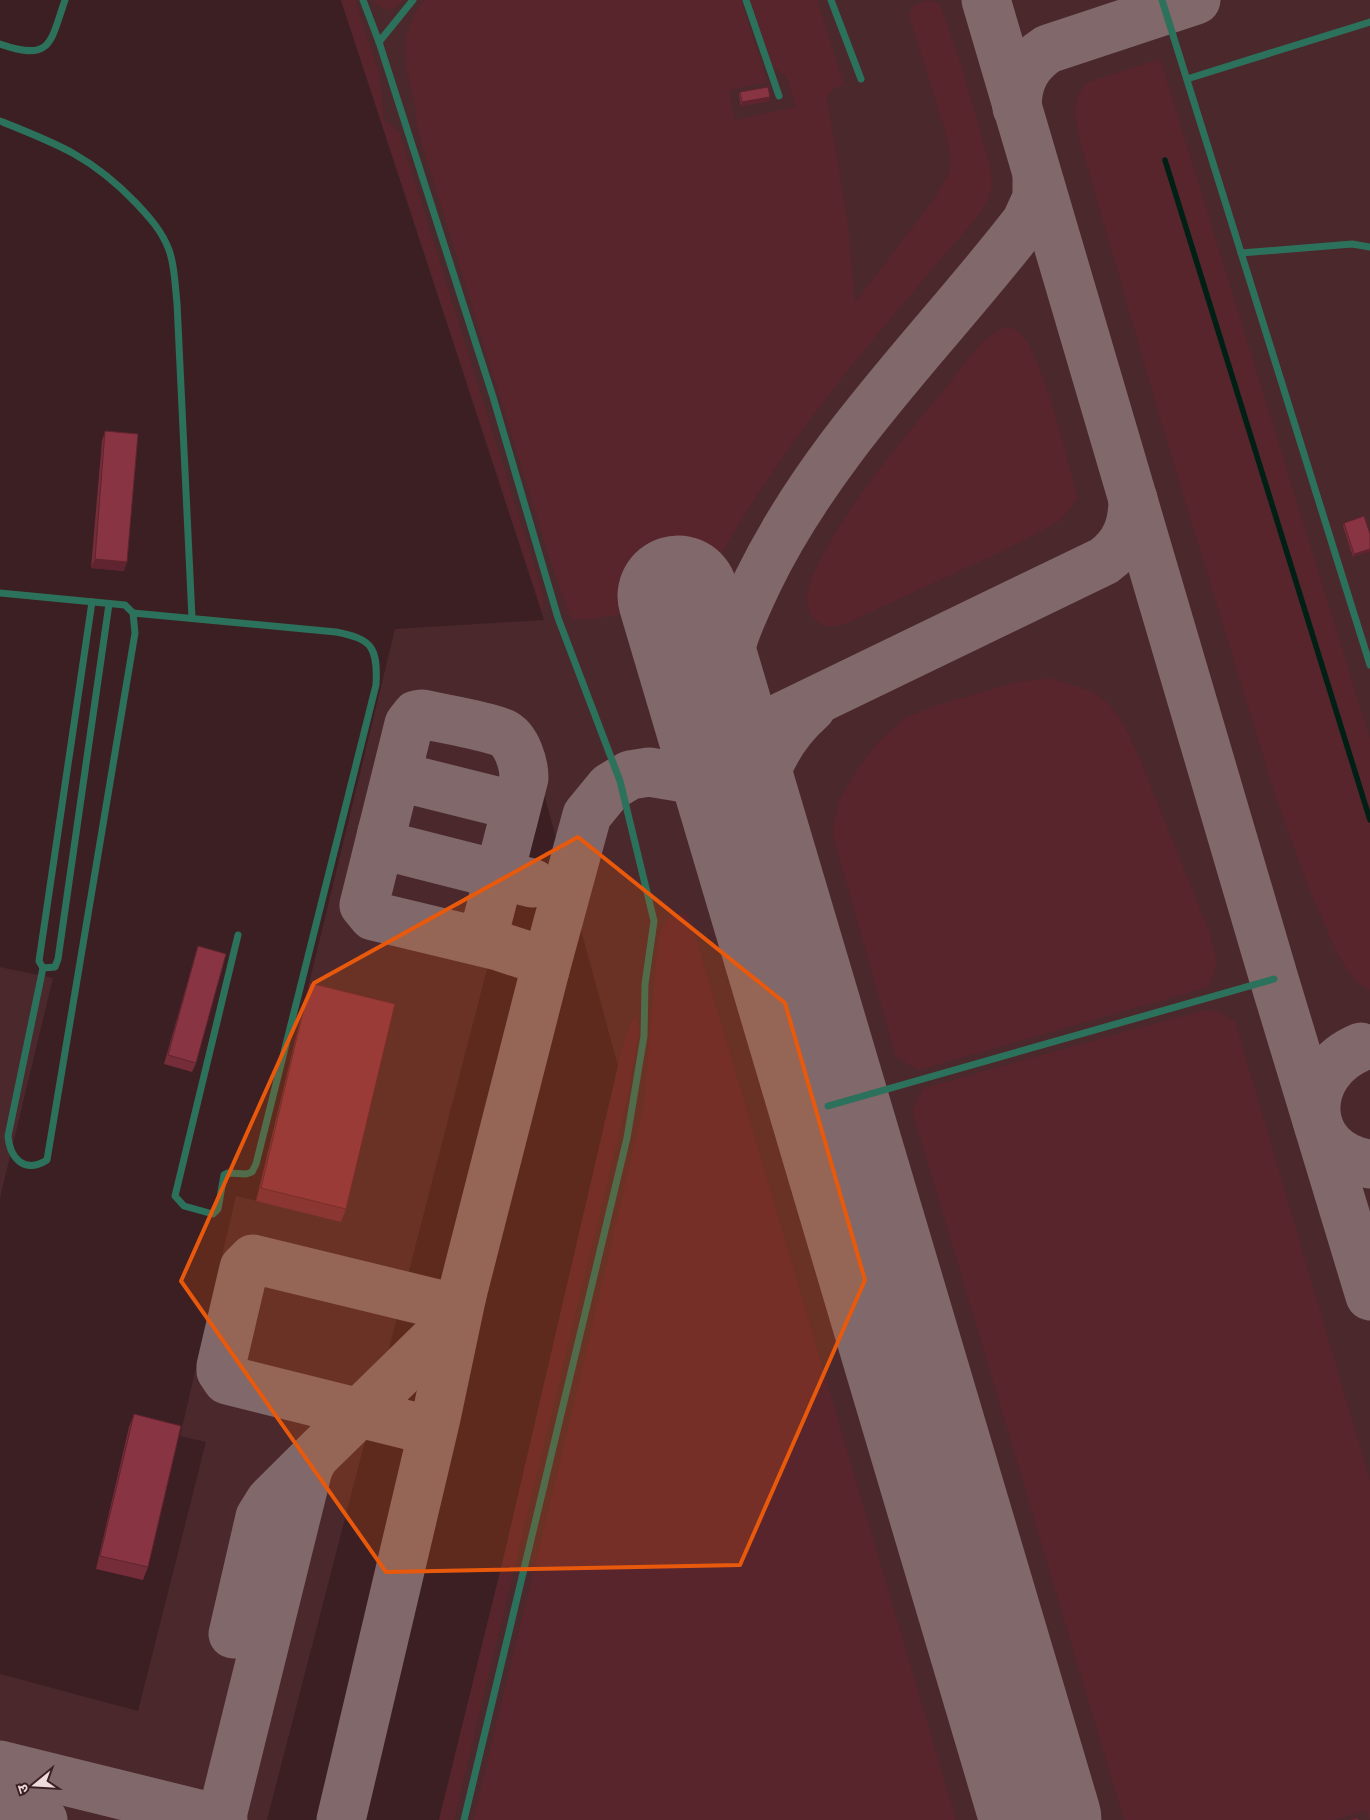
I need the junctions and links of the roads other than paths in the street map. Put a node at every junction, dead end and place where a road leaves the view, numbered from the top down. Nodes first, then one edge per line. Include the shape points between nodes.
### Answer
1 (65, 0) edge
2 (363, 0) edge
3 (413, 0) edge
4 (746, 0) edge
5 (831, 0) edge
6 (1162, 0) edge
7 (1370, 22) edge
8 (379, 42) junction
9 (0, 44) edge
10 (861, 79) dead end
11 (1186, 79) junction
12 (779, 96) dead end
13 (0, 121) edge
14 (1370, 247) edge
15 (1241, 253) junction
16 (0, 593) edge
17 (92, 602) junction
18 (109, 604) junction
19 (133, 613) junction
20 (192, 618) junction
21 (1370, 665) edge
22 (238, 935) dead end
23 (43, 968) junction
24 (1274, 978) dead end
25 (828, 1106) dead end
26 (464, 1820) edge

1 - 9 lane via 50,43 37,51 23,52
2 - 8 lane
3 - 8 lane
4 - 12 lane
5 - 10 lane
6 - 11 lane
7 - 11 lane
8 - 26 lane via 492,397 558,618 620,781 654,921 645,984 644,1036 627,1138
11 - 15 lane
13 - 20 lane via 93,163 124,190 160,230 170,252 177,303
14 - 15 lane via 1352,244
15 - 21 lane
16 - 17 lane
17 - 18 lane
17 - 23 lane via 38,960
18 - 19 lane via 125,605
18 - 23 lane via 58,959 55,967
19 - 20 lane
19 - 23 lane via 133,643 47,1160 30,1166 17,1160 9,1150 8,1136
20 - 22 lane via 359,637 372,647 377,667 376,685 256,1164 252,1172 228,1172 224,1175 218,1208 213,1214 184,1206 175,1196
24 - 25 lane

